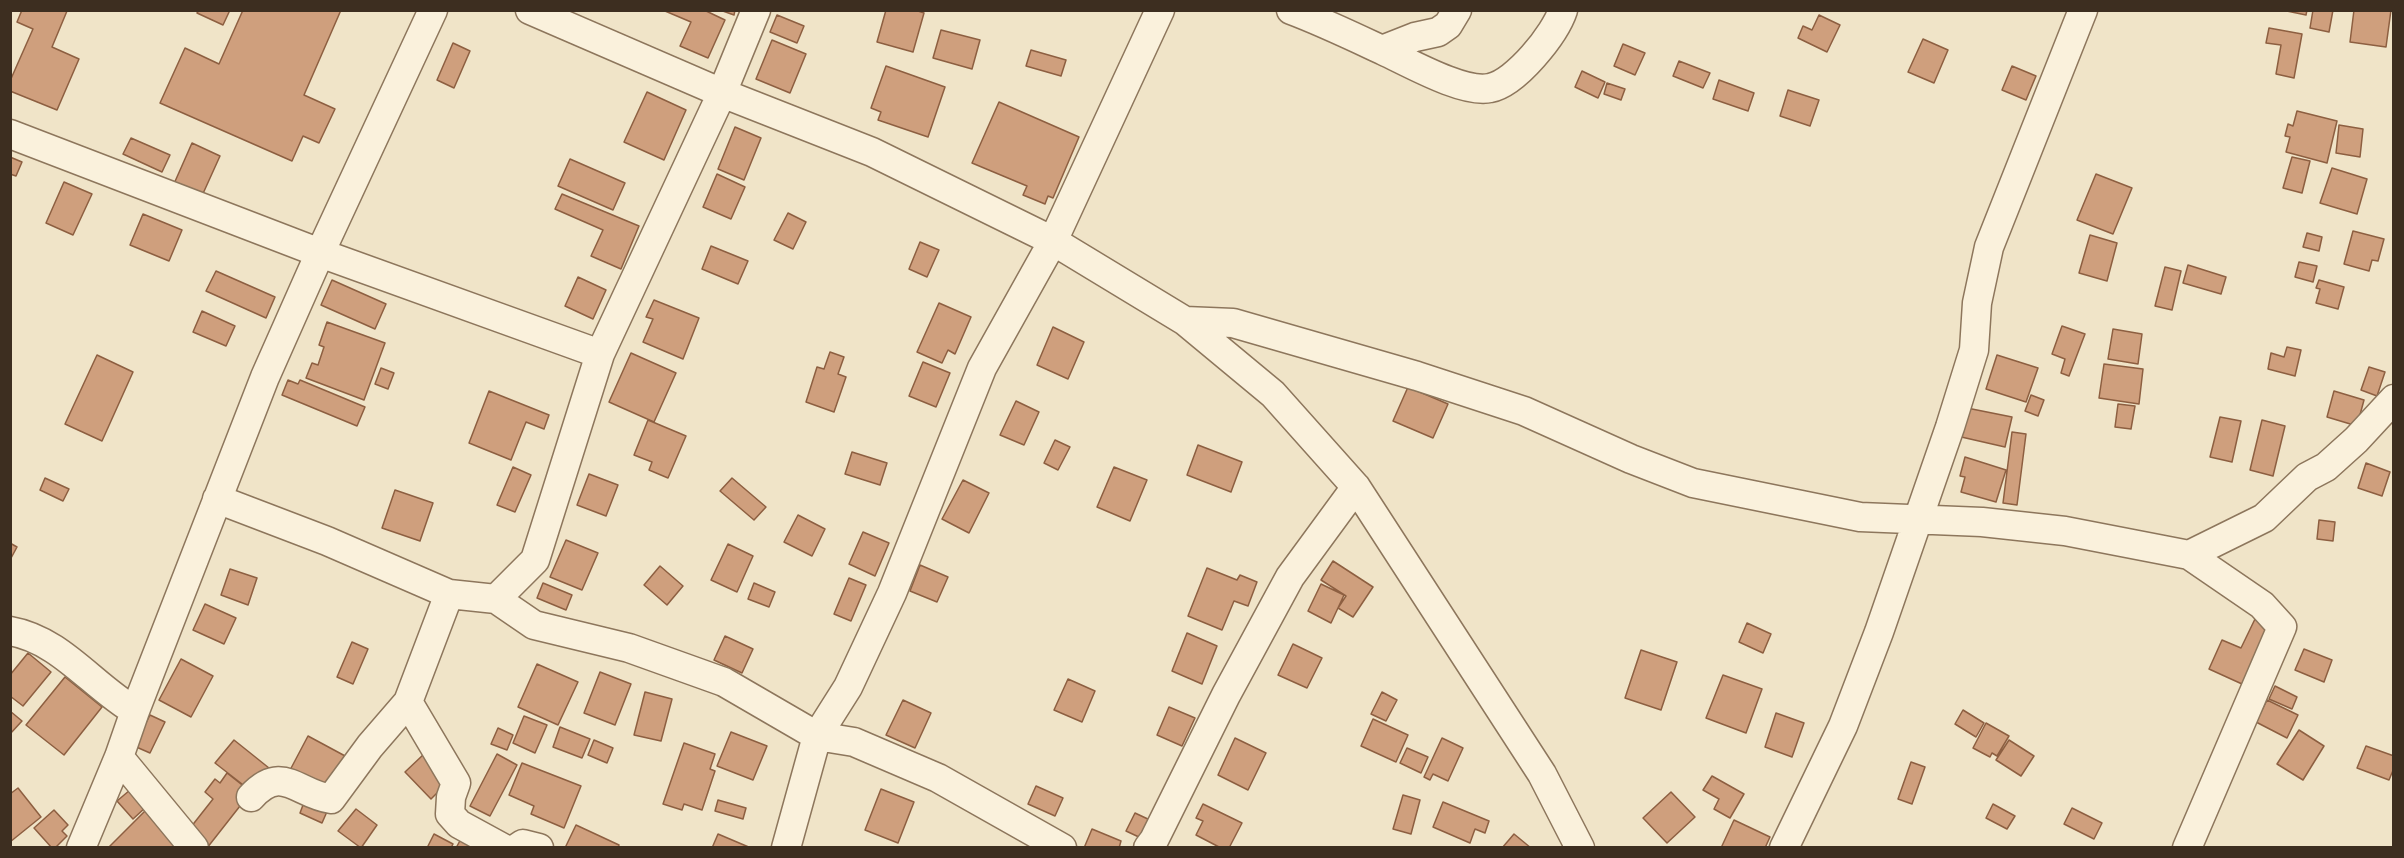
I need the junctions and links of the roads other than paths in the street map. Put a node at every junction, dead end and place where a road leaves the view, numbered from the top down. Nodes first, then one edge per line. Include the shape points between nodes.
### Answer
1 (433, 10) edge
2 (530, 10) edge
3 (756, 10) edge
4 (1160, 10) edge
5 (1291, 10) edge
6 (1457, 10) edge
7 (1563, 10) edge
8 (2083, 10) edge
9 (1382, 50) junction
10 (722, 93) junction
11 (10, 134) edge
12 (1053, 241) junction
13 (320, 253) junction
14 (1185, 321) junction
15 (600, 354) junction
16 (2394, 399) edge
17 (1356, 488) junction
18 (217, 499) junction
19 (1916, 520) junction
20 (2189, 555) junction
21 (449, 594) junction
22 (496, 599) junction
23 (10, 631) edge
24 (408, 702) junction
25 (135, 711) junction
26 (817, 736) junction
27 (119, 757) junction
28 (251, 797) dead end
29 (81, 848) edge
30 (194, 848) edge
31 (503, 848) edge
32 (517, 848) edge
33 (539, 848) edge
34 (786, 848) edge
35 (1062, 848) edge
36 (1148, 848) edge
37 (1580, 848) edge
38 (1784, 848) edge
39 (2187, 848) edge

1 - 13 street
2 - 10 street
3 - 10 street
4 - 12 street
5 - 9 street
6 - 9 street via 1438,32
7 - 9 street via 1558,25 1517,74 1490,88 1469,86 1430,73
8 - 19 street via 1989,248 1977,303 1974,350
10 - 12 street via 872,152
10 - 15 street
11 - 13 street
12 - 14 street
12 - 26 street via 982,368 892,593 848,687
13 - 15 street
13 - 18 street
14 - 17 street via 1273,394
14 - 19 street via 1233,322 1417,376 1524,411 1693,483 1860,517
15 - 22 street via 535,560
16 - 20 street via 2356,440 2326,467 2307,477 2264,518
17 - 36 street via 1290,577
17 - 37 street via 1542,774
18 - 21 street
18 - 25 street
19 - 20 street via 2065,531
19 - 38 street via 1843,726
20 - 39 street via 2262,605 2282,627
21 - 22 street
21 - 24 street
22 - 26 street via 534,625 629,648 724,682
23 - 25 street via 43,640 117,701
24 - 28 street via 331,799 278,781 260,787
24 - 31 street via 456,783 450,814 459,824
25 - 27 street
26 - 34 street
26 - 35 street via 854,742 938,778
27 - 29 street
27 - 30 street
32 - 33 street via 523,844

